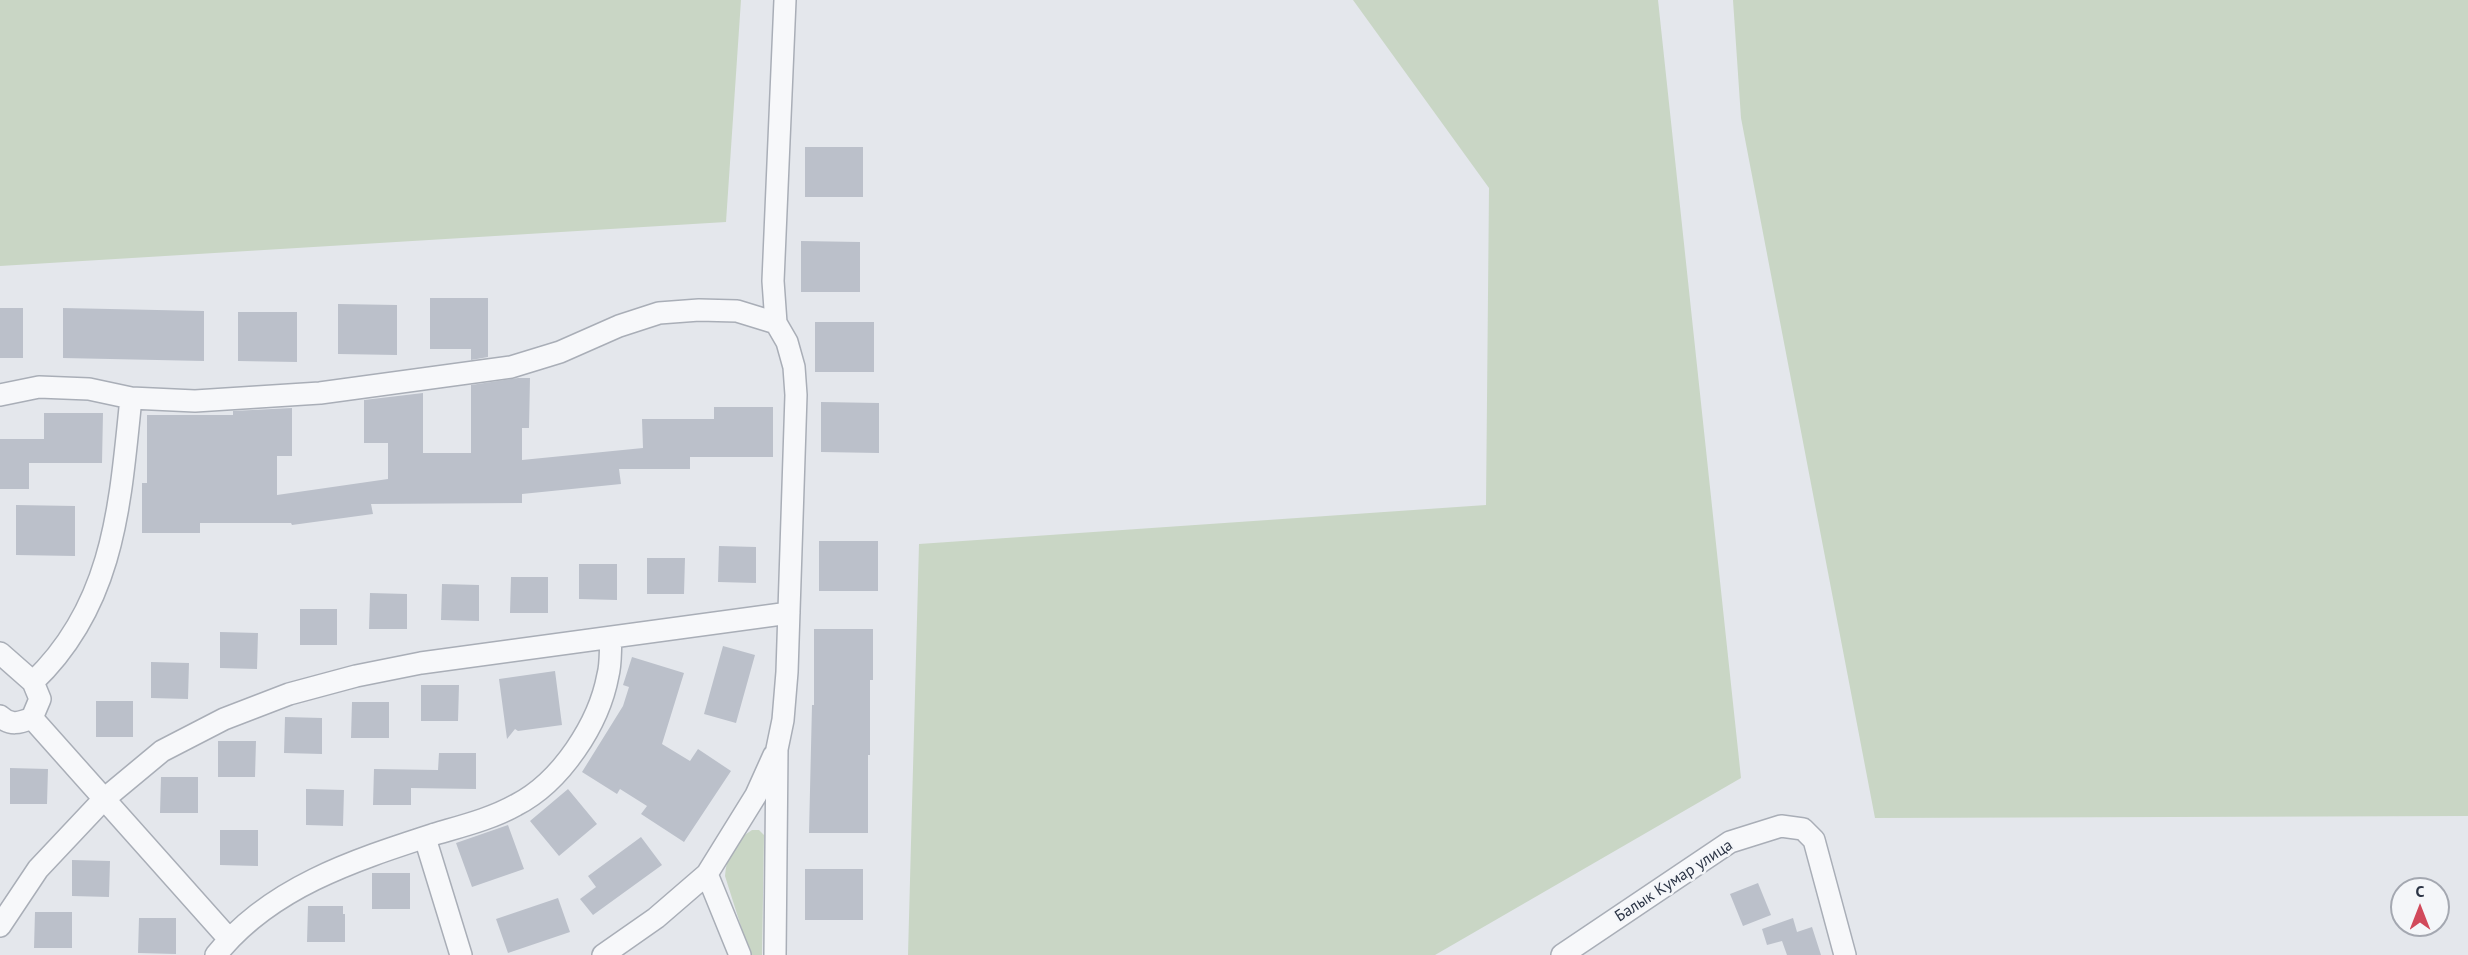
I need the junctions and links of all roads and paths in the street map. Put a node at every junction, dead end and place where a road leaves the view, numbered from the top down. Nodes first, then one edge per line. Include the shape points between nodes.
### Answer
1 (785, 0) edge
2 (776, 323) junction
3 (0, 394) edge
4 (131, 398) junction
5 (789, 613) junction
6 (611, 639) junction
7 (0, 653) edge
8 (33, 682) junction
9 (0, 716) edge
10 (32, 718) junction
11 (777, 749) junction
12 (103, 800) junction
13 (425, 838) junction
14 (707, 874) junction
15 (0, 926) edge
16 (222, 947) edge
17 (461, 955) edge
18 (603, 955) edge
19 (740, 955) edge
20 (775, 955) edge
21 (1562, 955) edge
22 (1845, 955) edge

1 - 2 street via 773,281
2 - 4 street via 737,311 659,313 511,367 260,398
2 - 5 street via 790,350 796,395
3 - 4 street via 39,387 89,389
4 - 8 street via 115,529 102,576 69,638
5 - 6 street
5 - 11 street via 785,696
6 - 12 street via 421,663 289,694 224,719 162,751
6 - 13 street via 609,674 600,703 566,761 546,783 517,805
7 - 8 street
8 - 10 street via 40,699
9 - 10 street via 10,723
10 - 12 street
11 - 14 street via 756,795
11 - 20 street
12 - 15 street via 38,869
12 - 16 street
13 - 16 street via 350,862 306,882 264,909
13 - 17 street
14 - 18 street via 656,918
14 - 19 street
21 - 22 street, Балык Кумар улица via 1730,842 1781,826 1803,829 1814,840

